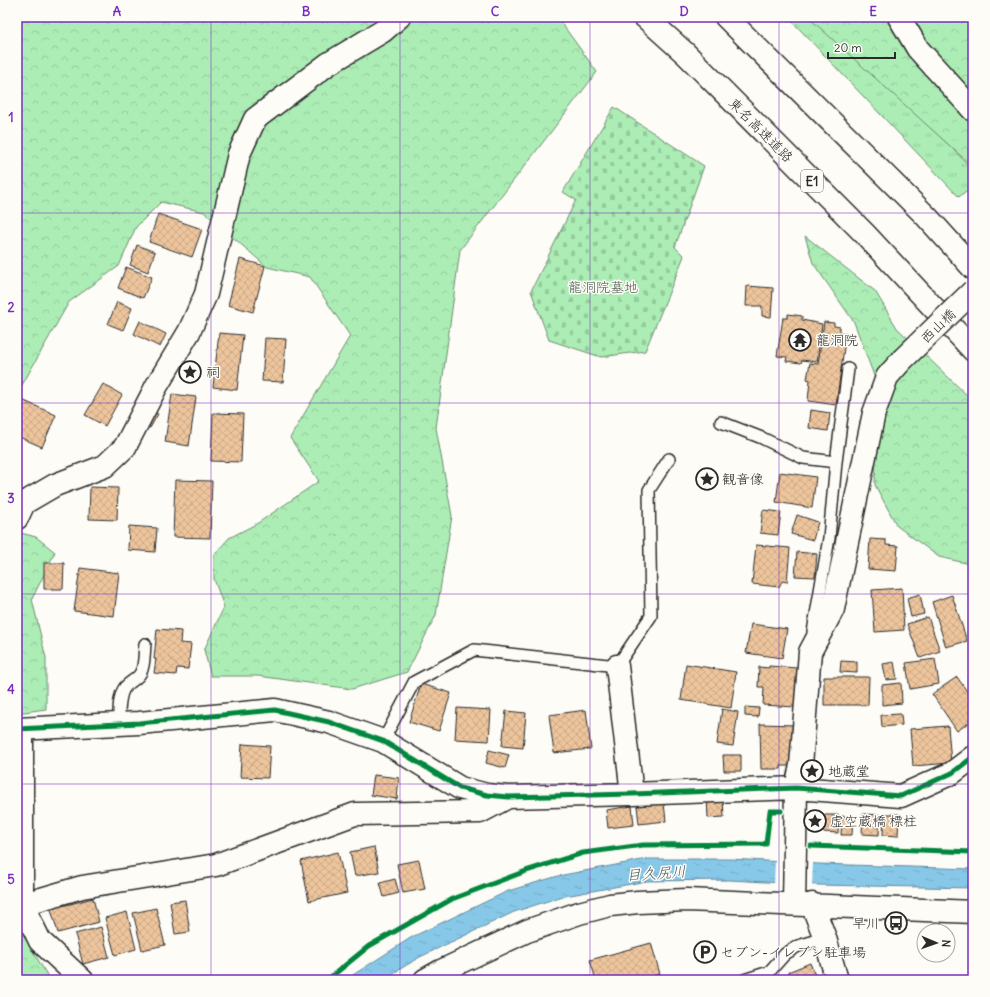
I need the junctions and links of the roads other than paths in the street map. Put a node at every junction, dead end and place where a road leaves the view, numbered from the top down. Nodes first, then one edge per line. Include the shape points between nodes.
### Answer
1 (400, 17) edge
2 (645, 17) edge
3 (726, 17) edge
4 (899, 17) edge
5 (973, 110) edge
6 (973, 268) edge
7 (973, 292) edge
8 (973, 350) edge
9 (848, 369) dead end
10 (721, 422) dead end
11 (669, 459) dead end
12 (836, 462) junction
13 (17, 518) edge
14 (145, 644) dead end
15 (810, 652) junction
16 (617, 666) junction
17 (119, 724) junction
18 (19, 729) edge
19 (383, 741) junction
20 (973, 757) edge
21 (796, 788) junction
22 (632, 794) junction
23 (508, 797) junction
24 (800, 901) junction
25 (20, 905) edge
26 (973, 912) edge
27 (825, 938) junction
28 (82, 980) edge
29 (425, 980) edge
30 (744, 980) edge
31 (837, 980) edge

1 - 13 main road via 383,32 328,64 255,119 239,154 206,294 189,332 156,387 125,447 105,466 55,485 24,503
2 - 8 main road, 東名高速道路 / E1 via 686,54 865,234
3 - 6 main road via 926,216
4 - 5 main road via 918,49
7 - 15 main road, 西山橋, bridge via 887,377 874,413 833,609
9 - 12 lane
10 - 12 lane via 803,458
11 - 16 lane via 649,490 651,616
12 - 15 lane via 829,538
14 - 17 lane via 142,672 125,687 122,694
15 - 21 main road via 801,765
16 - 19 lane via 474,650 414,682
16 - 22 main road
17 - 18 main road
17 - 19 main road via 275,710 329,722
18 - 25 main road
19 - 23 main road via 460,788
20 - 21 main road via 952,773 902,796
21 - 22 main road
21 - 24 main road via 795,820
22 - 23 main road
23 - 25 main road via 480,812 355,814 216,866 82,887
24 - 26 main road
24 - 27 main road
24 - 29 main road via 687,900 610,905 527,931 441,970
25 - 28 main road via 40,941
27 - 30 lane via 798,946 785,954 769,972
27 - 31 main road

